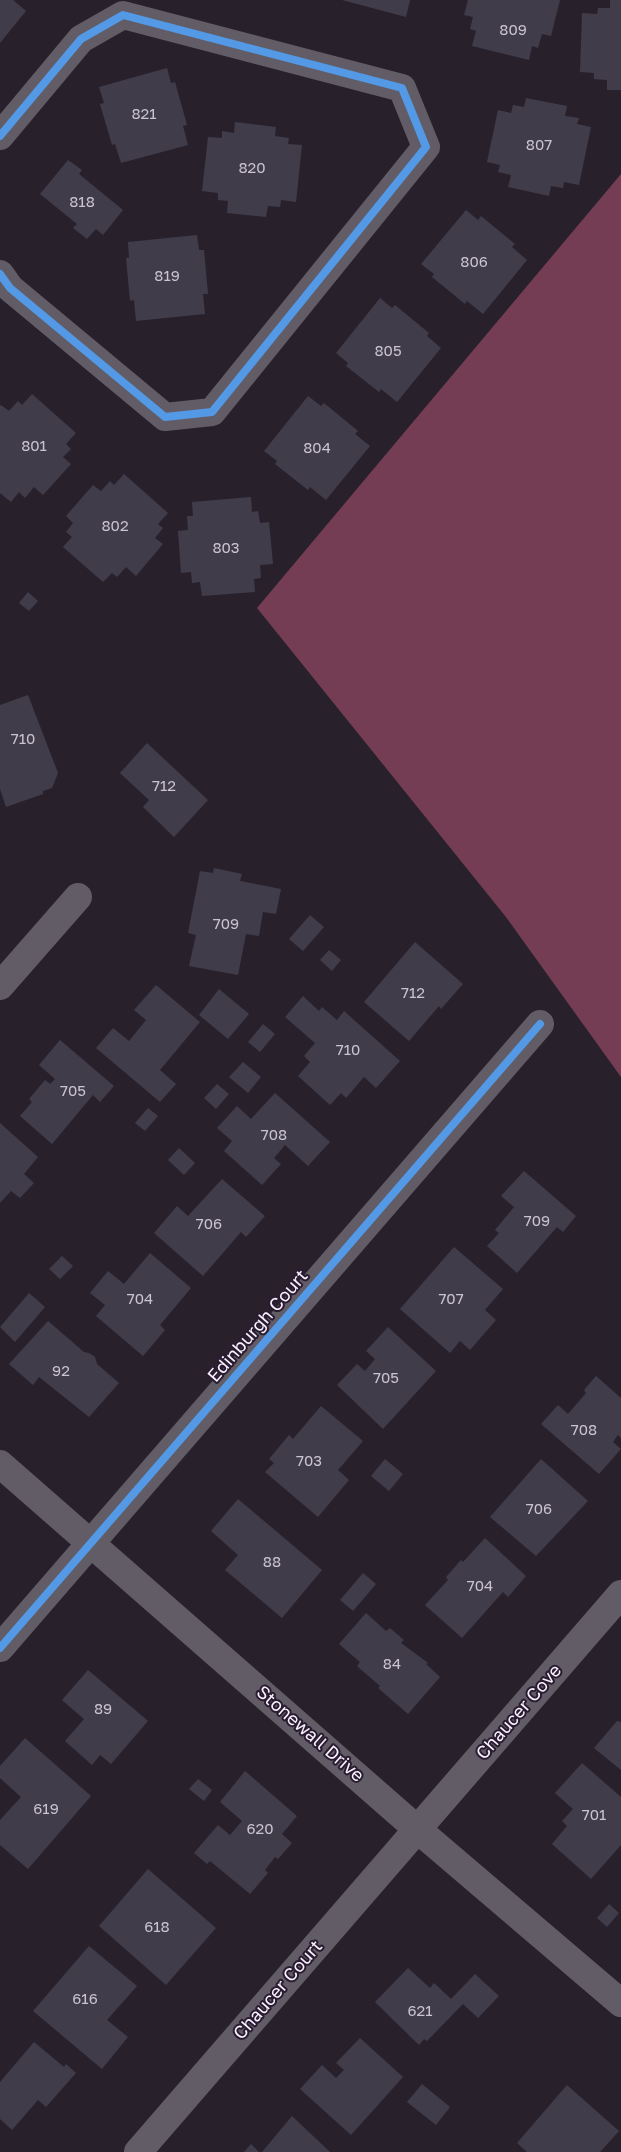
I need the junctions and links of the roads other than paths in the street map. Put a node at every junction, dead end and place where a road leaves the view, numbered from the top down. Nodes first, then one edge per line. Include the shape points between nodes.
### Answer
1 (0, 136) edge
2 (3, 288) edge
3 (78, 897) dead end
4 (0, 986) edge
5 (540, 1024) dead end
6 (0, 1464) edge
7 (90, 1542) junction
8 (621, 1594) edge
9 (0, 1648) edge
10 (417, 1829) junction
11 (621, 2003) edge
12 (138, 2152) edge

1 - 2 street via 81,39 123,16 402,88 426,147 212,412 165,417
3 - 4 street
5 - 7 street, Edinburgh Court
6 - 7 street, Stonewall Drive
7 - 9 street, Edinburgh Court
7 - 10 street, Stonewall Drive
8 - 10 street, Chaucer Cove
10 - 11 street, Stonewall Drive
10 - 12 street, Chaucer Court

